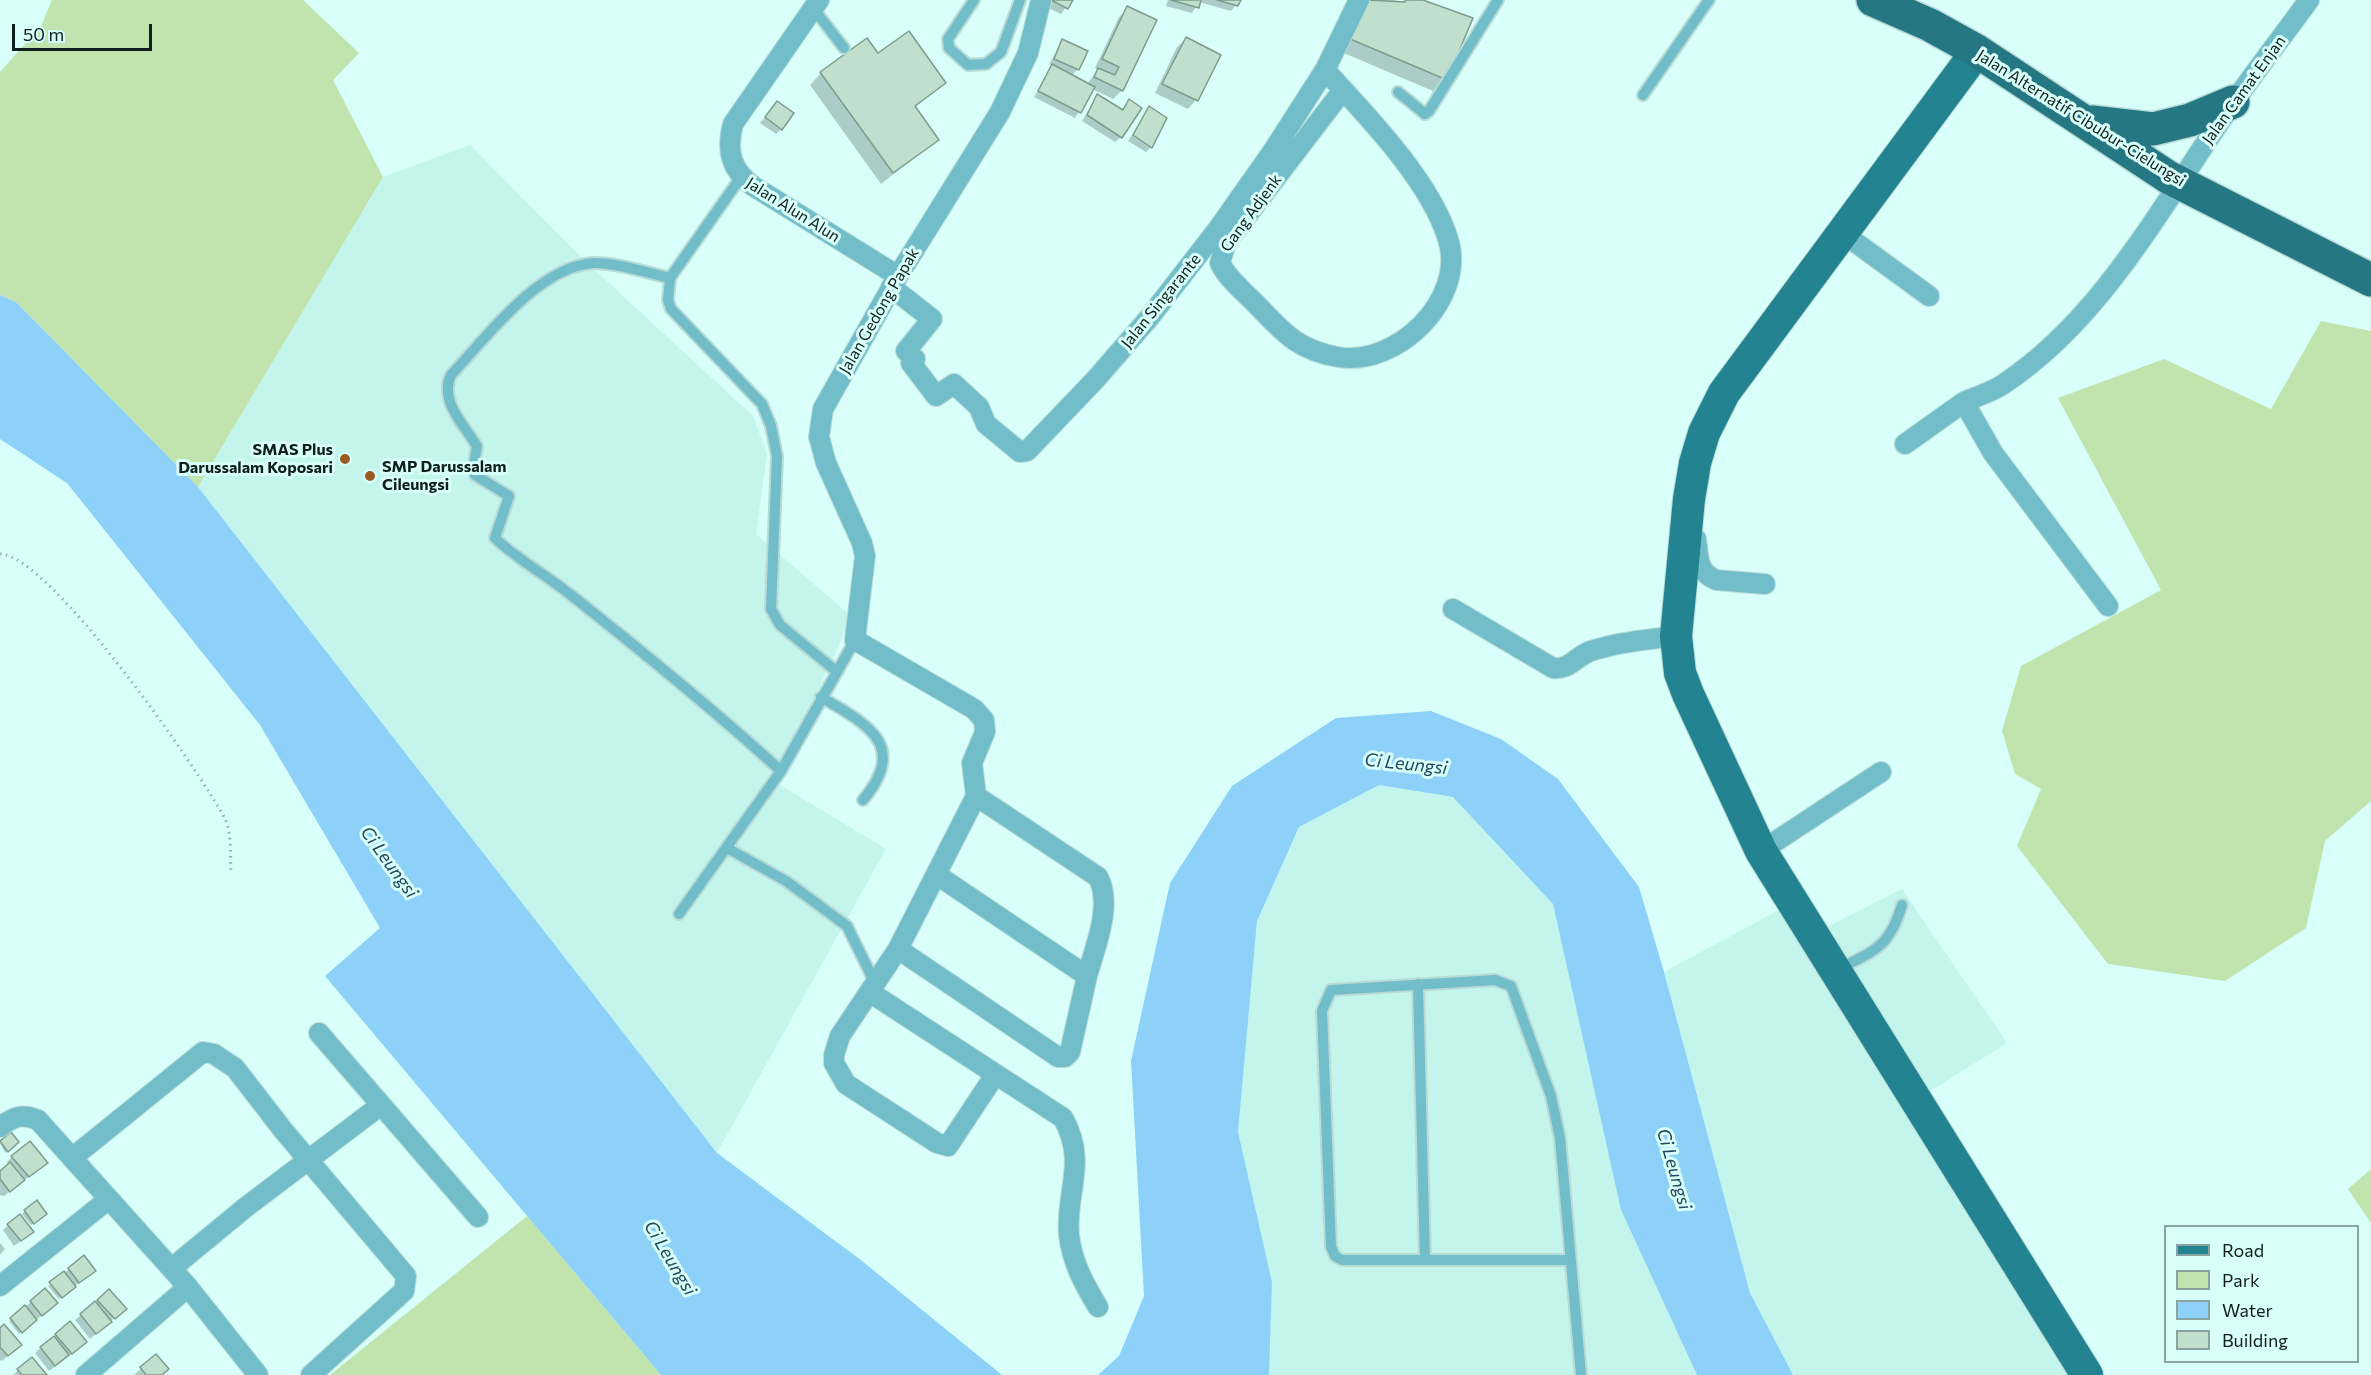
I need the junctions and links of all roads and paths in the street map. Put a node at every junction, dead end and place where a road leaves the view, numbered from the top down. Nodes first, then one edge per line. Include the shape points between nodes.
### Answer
1 (974, 0) edge
2 (1020, 0) edge
3 (1041, 0) edge
4 (1359, 0) edge
5 (1498, 0) edge
6 (1709, 0) edge
7 (1873, 0) edge
8 (2309, 0) edge
9 (816, 4) edge
10 (844, 48) dead end
11 (1977, 51) junction
12 (1325, 70) junction
13 (1343, 90) junction
14 (1398, 92) dead end
15 (1643, 95) dead end
16 (2234, 102) junction
17 (2087, 122) junction
18 (741, 177) junction
19 (2180, 182) junction
20 (1844, 234) junction
21 (2288, 238) junction
22 (2371, 258) edge
23 (670, 278) junction
24 (2371, 279) edge
25 (894, 281) junction
26 (1929, 296) dead end
27 (1964, 402) junction
28 (986, 424) joint
29 (1905, 444) dead end
30 (1686, 525) junction
31 (0, 554) edge
32 (1765, 584) dead end
33 (2108, 606) dead end
34 (1453, 609) dead end
35 (1676, 636) junction
36 (855, 640) junction
37 (837, 671) junction
38 (821, 697) junction
39 (781, 771) junction
40 (1881, 772) dead end
41 (976, 796) junction
42 (863, 800) dead end
43 (727, 848) junction
44 (1761, 851) junction
45 (231, 873) dead end
46 (938, 875) junction
47 (1902, 905) dead end
48 (679, 914) dead end
49 (898, 949) junction
50 (1836, 971) junction
51 (1087, 976) junction
52 (1418, 984) junction
53 (873, 989) junction
54 (320, 1033) dead end
55 (995, 1075) junction
56 (381, 1105) junction
57 (0, 1127) edge
58 (72, 1158) junction
59 (308, 1158) junction
60 (109, 1199) junction
61 (478, 1217) dead end
62 (1425, 1260) junction
63 (1571, 1260) junction
64 (172, 1268) junction
65 (0, 1286) edge
66 (188, 1287) junction
67 (1098, 1307) dead end
68 (86, 1375) edge
69 (258, 1375) edge
70 (311, 1375) edge
71 (1581, 1375) edge
72 (2087, 1375) edge

1 - 2 lane via 948,39 948,48 968,65 986,64 1001,52
3 - 25 street, Jalan Gedong Papak via 1028,53 1000,112
4 - 12 street, Jalan Singarante
5 - 14 lane via 1429,111 1420,112
6 - 15 lane
7 - 11 highway, Jalan Alternatif Cibubur-Cielungsi
8 - 16 street, Jalan Camat Enjan
9 - 10 lane
9 - 18 street, Jalan Alun Alun via 733,124 729,139 731,155 733,167
11 - 17 highway, Jalan Alternatif Cibubur-Cielungsi
11 - 20 main road
12 - 13 street, Gang Adjenk
12 - 28 street, Jalan Singarante via 1275,148 1177,283 1031,449 1020,452
13 - 13 street, Gang Adjenk via 1418,180 1448,239 1452,260 1451,274 1437,305 1413,334 1385,351 1355,358 1330,355 1294,342 1220,263 1226,243
16 - 17 highway via 2190,120 2153,129
16 - 19 street, Jalan Camat Enjan
17 - 19 highway, Jalan Alternatif Cibubur-Cielungsi
18 - 23 lane
18 - 25 street, Jalan Alun Alun
19 - 21 highway, Jalan Alternatif Cibubur-Cielungsi
19 - 27 street, Jalan Camat Enjan via 2088,309 2004,385
20 - 26 street
20 - 30 main road via 1724,393 1704,433 1695,463
21 - 22 highway, Jalan Alternatif Cibubur-Cielungsi
21 - 24 highway, Jalan Alternatif Cibubur-Cielungsi
23 - 37 lane via 668,300 672,309 762,404 771,426 777,456 773,617
23 - 39 lane via 595,263 570,267 537,285 451,375 446,385 447,397 477,446 475,475 509,496 495,538 695,693
25 - 28 street, Jalan Alun Alun via 932,319 906,351 915,359 911,363 936,396 954,384 979,407
25 - 36 street, Jalan Gedong Papak via 823,409 819,436 826,464 865,556
27 - 29 street, Jalan Camat Enjan
27 - 33 street via 1993,453
30 - 32 street via 1696,536 1699,564 1709,577
30 - 35 main road
31 - 45 path via 10,554 28,567 84,622 157,714 226,821
34 - 35 street via 1553,668 1569,666 1587,652 1609,645
35 - 44 main road via 1680,672
36 - 37 lane
36 - 41 street via 974,710 984,720 985,732 972,763
37 - 38 lane
38 - 39 lane
38 - 42 lane via 863,722 879,743 883,769
39 - 43 lane
40 - 44 street
41 - 46 street
41 - 51 street via 1098,877 1102,909
43 - 48 lane
43 - 53 lane via 786,881 847,926
44 - 50 main road
46 - 49 street
46 - 51 street
47 - 50 lane via 1895,927 1881,947
49 - 51 street via 1058,1058 1070,1052
49 - 53 street
50 - 72 main road
52 - 62 lane
52 - 62 lane via 1331,990 1322,1011 1330,1247 1342,1260
52 - 63 lane via 1495,980 1511,986 1551,1096 1558,1128
53 - 55 street
53 - 55 street via 840,1036 834,1055 839,1076 846,1084 937,1143 948,1146
54 - 56 street
55 - 67 street via 1063,1118 1070,1130 1075,1182 1069,1235 1078,1273
56 - 59 street
56 - 61 street
57 - 58 street via 12,1118 27,1115 38,1120
58 - 59 street via 209,1051 235,1068
58 - 60 street
59 - 64 street
59 - 70 street via 407,1282 404,1290
60 - 64 street
60 - 65 street
62 - 63 lane
63 - 71 lane
64 - 66 street
66 - 68 street
66 - 69 street

